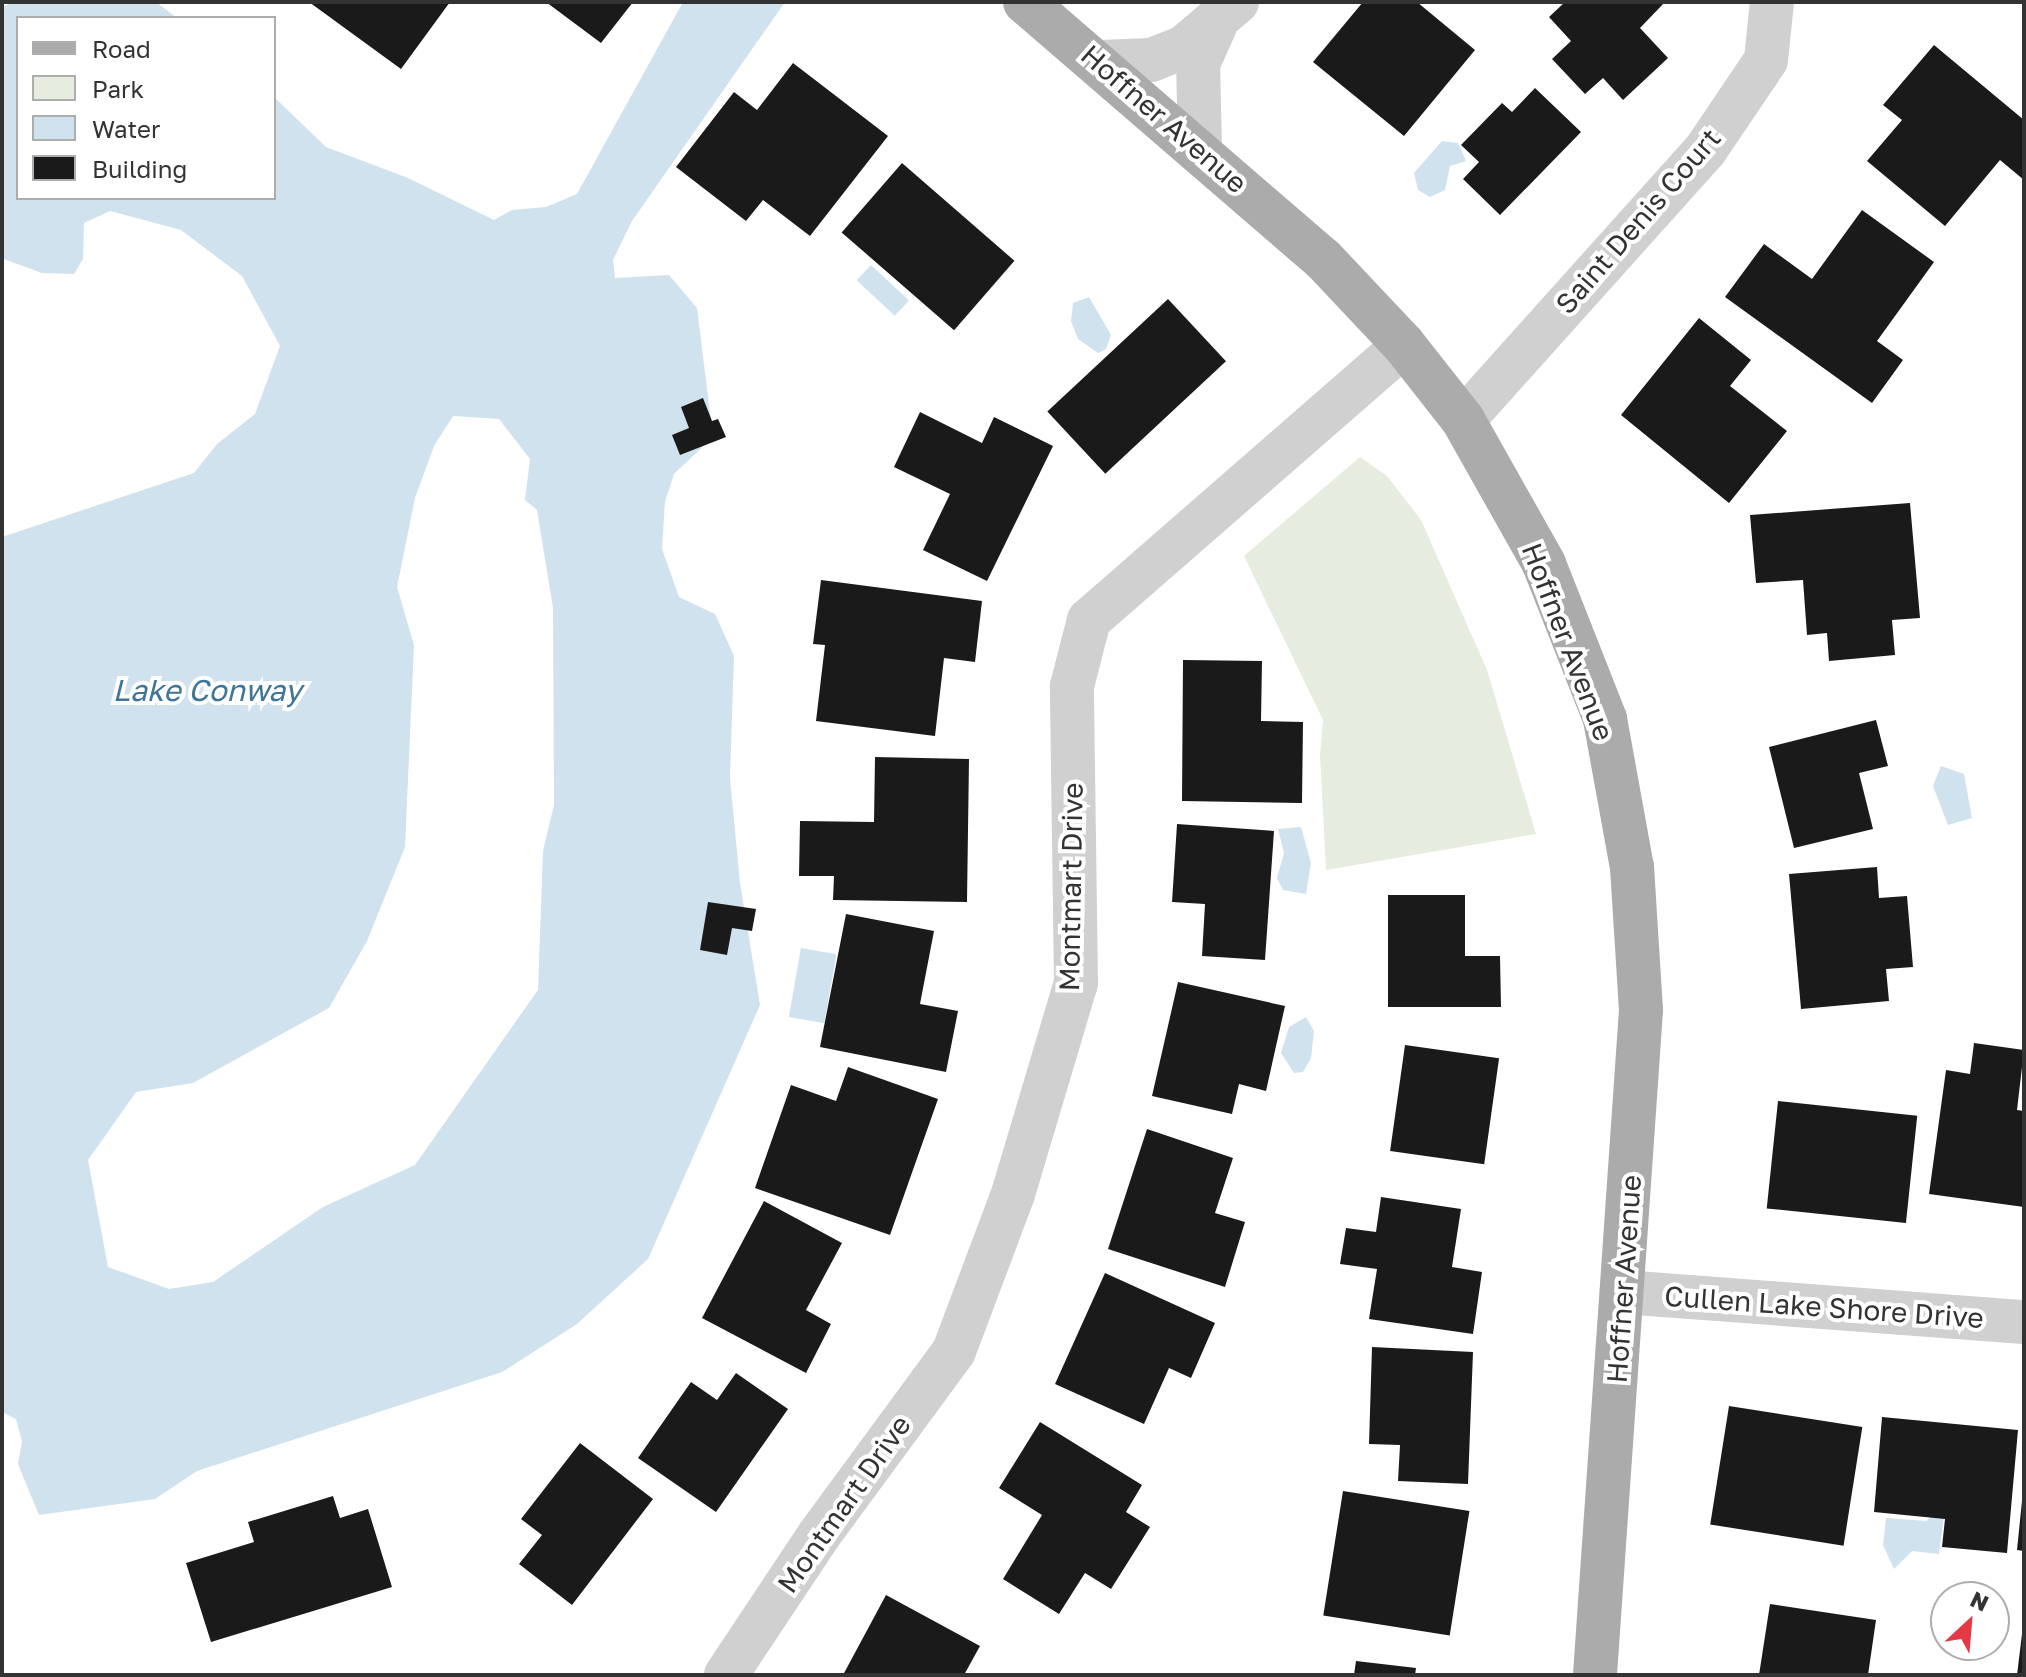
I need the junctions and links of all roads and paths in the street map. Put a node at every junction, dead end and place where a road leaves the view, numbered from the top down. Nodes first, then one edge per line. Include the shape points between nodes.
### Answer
1 (1025, 2) edge
2 (1772, 2) edge
3 (1226, 14) edge
4 (1100, 62) junction
5 (1200, 149) junction
6 (1404, 345) junction
7 (1463, 420) junction
8 (1623, 1292) junction
9 (2024, 1322) edge
10 (726, 1675) edge
11 (1595, 1675) edge

1 - 4 main road, Hoffner Avenue
2 - 7 street, Saint Denis Court via 1766,60 1706,149
3 - 4 street via 1183,48 1151,60
3 - 5 street via 1198,64
4 - 5 main road, Hoffner Avenue
5 - 6 main road, Hoffner Avenue via 1323,259
6 - 7 main road, Hoffner Avenue
6 - 10 street, Montmart Drive via 1089,620 1072,686 1076,983 1013,1194 954,1351 819,1535
7 - 8 main road, Hoffner Avenue via 1544,564 1605,719 1627,838 1641,1010
8 - 9 street, Cullen Lake Shore Drive
8 - 11 main road, Hoffner Avenue

